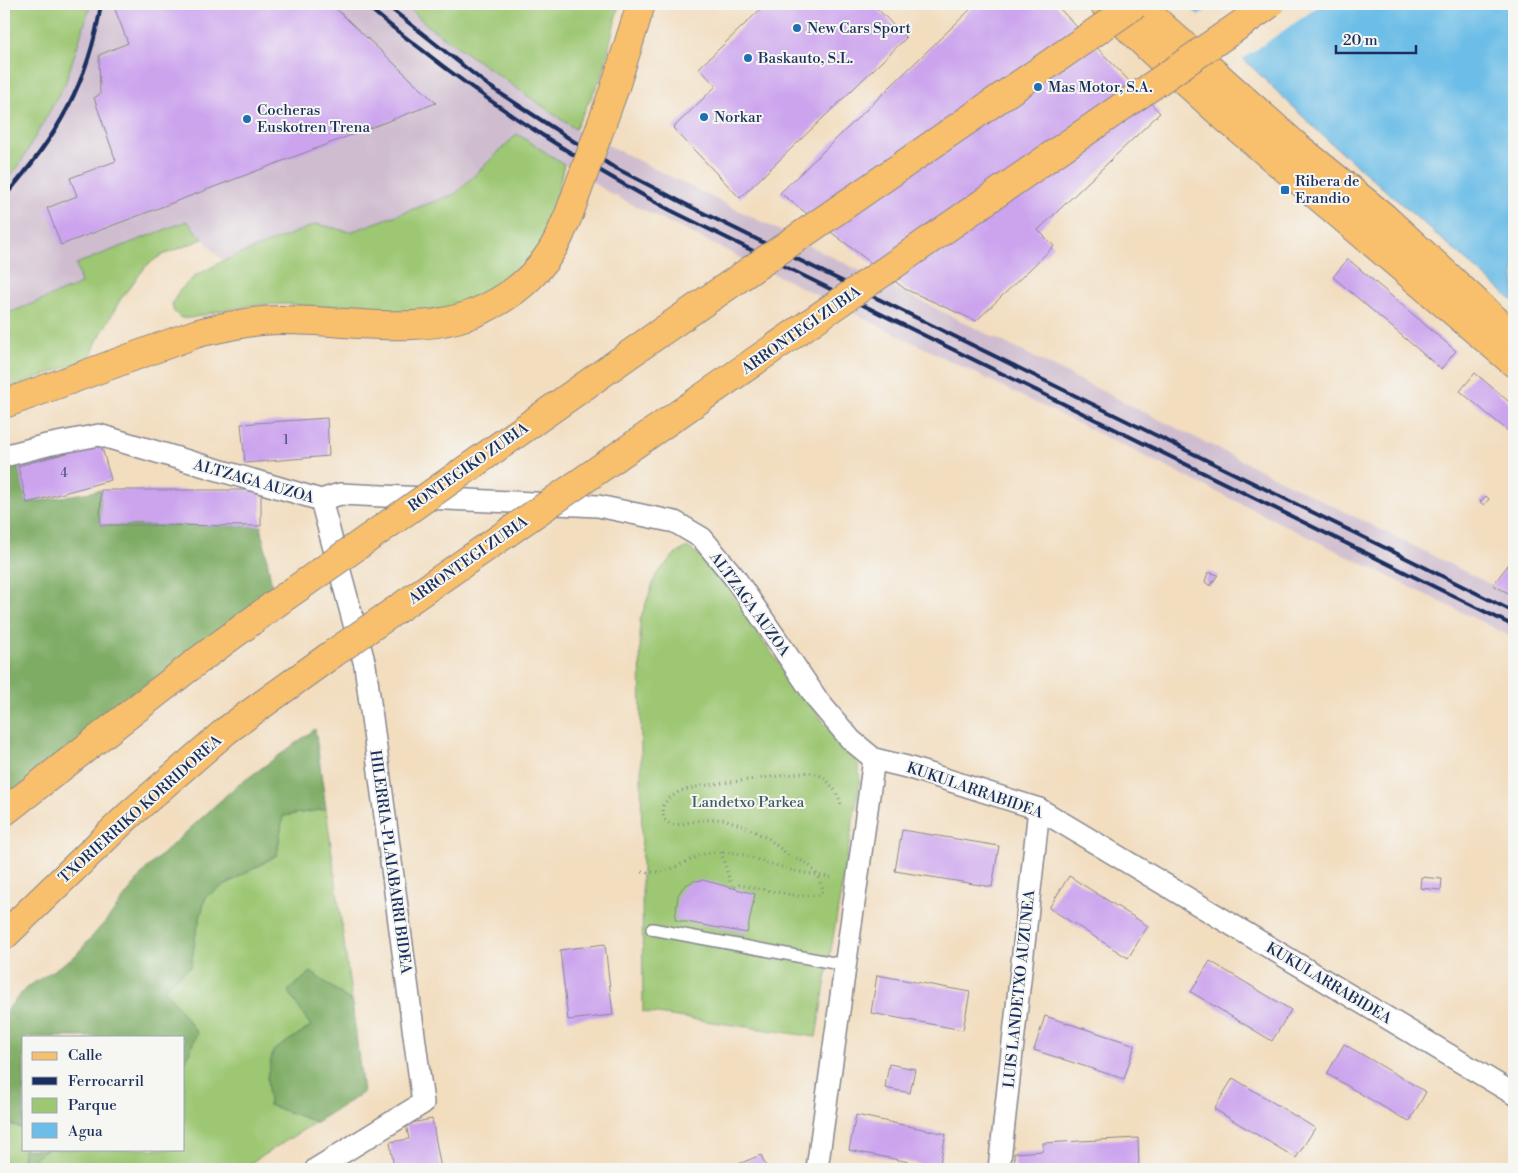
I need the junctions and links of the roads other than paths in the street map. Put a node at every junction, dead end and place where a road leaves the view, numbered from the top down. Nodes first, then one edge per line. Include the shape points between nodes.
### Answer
1 (641, 4) edge
2 (1104, 4) edge
3 (1136, 4) edge
4 (1140, 4) edge
5 (1270, 4) edge
6 (1514, 338) edge
7 (1514, 363) edge
8 (4, 404) edge
9 (4, 456) edge
10 (321, 500) junction
11 (331, 655) joint
12 (136, 709) junction
13 (874, 759) junction
14 (1039, 809) junction
15 (4, 812) edge
16 (4, 828) edge
17 (652, 929) dead end
18 (4, 936) edge
19 (845, 966) junction
20 (1511, 1090) edge
21 (316, 1169) edge
22 (817, 1169) edge
23 (999, 1169) edge

1 - 8 main road, bridge via 615,87 556,242 533,274 497,303 452,321 412,326 283,320 231,326 198,333
2 - 7 main road via 1222,115
3 - 12 main road, RONTEGIKO ZUBIA, bridge via 275,604
4 - 6 main road via 1294,144 1384,217
5 - 11 main road, ARRONTEGI ZUBIA, bridge
9 - 10 street, ALTZAGA AUZOA via 99,435
10 - 13 street, ALTZAGA AUZOA via 340,494 598,506 674,522 702,538 735,578 819,702 851,740
10 - 21 street, HILERRIA-PLAIABARRI BIDEA via 365,665 423,1103
11 - 18 main road, TXORIERRIKO KORRIDOREA via 227,730 128,816
12 - 15 main road
12 - 16 main road
13 - 14 street, KUKULARRABIDEA
13 - 19 street
14 - 20 street, KUKULARRABIDEA
14 - 23 street, LUIS LANDETXO AUZUNEA
17 - 19 lane
19 - 22 street

